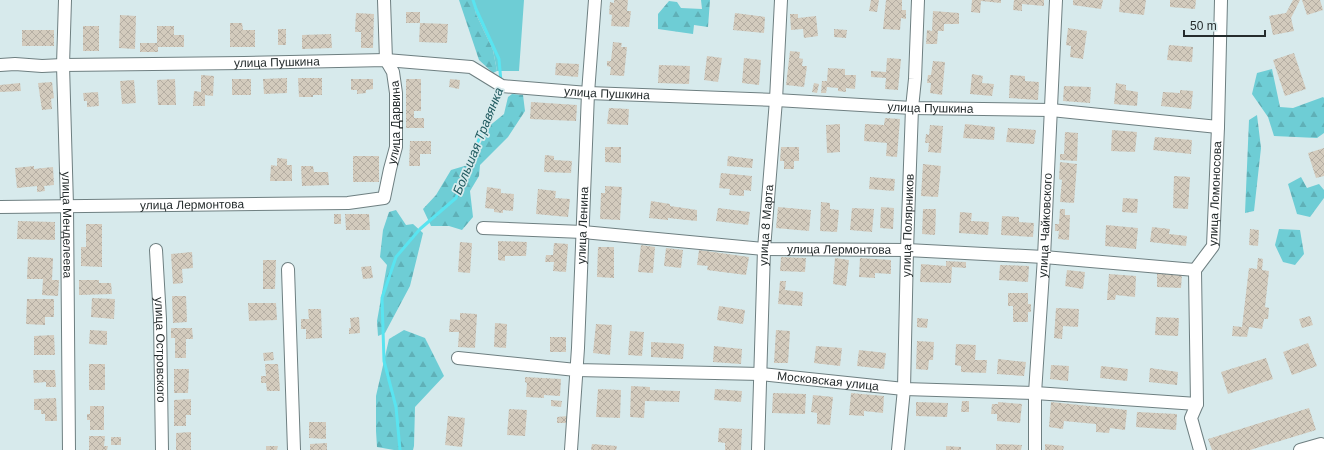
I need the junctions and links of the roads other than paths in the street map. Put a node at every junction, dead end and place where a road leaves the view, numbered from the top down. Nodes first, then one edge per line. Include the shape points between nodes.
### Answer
1 (65, 0) edge
2 (384, 0) edge
3 (595, 0) edge
4 (781, 0) edge
5 (918, 0) edge
6 (1056, 0) edge
7 (1221, 0) edge
8 (386, 60) junction
9 (0, 65) edge
10 (63, 65) junction
11 (588, 93) junction
12 (776, 100) junction
13 (912, 108) junction
14 (1051, 110) junction
15 (1218, 127) junction
16 (384, 198) joint
17 (67, 206) junction
18 (0, 207) edge
19 (483, 228) dead end
20 (583, 232) junction
21 (764, 249) junction
22 (156, 250) dead end
23 (907, 250) junction
24 (1044, 257) junction
25 (288, 269) dead end
26 (1194, 270) junction
27 (458, 358) dead end
28 (576, 370) junction
29 (761, 374) junction
30 (904, 389) junction
31 (1035, 393) junction
32 (1197, 404) junction
33 (1323, 444) edge
34 (69, 450) edge
35 (162, 450) edge
36 (294, 450) edge
37 (571, 450) edge
38 (758, 450) edge
39 (898, 450) edge
40 (1035, 450) edge
41 (1200, 450) edge
42 (1300, 450) edge

1 - 10 street, улица Менделеева
2 - 8 street, улица Дарвина
3 - 11 street, улица Ленина
4 - 12 street, улица 8 Марта
5 - 13 street, улица Полярников
6 - 14 street, улица Чайковского
7 - 15 street, улица Ломоносова
8 - 10 street, улица Пушкина
8 - 11 street, улица Пушкина via 470,67 502,86
8 - 16 street, улица Дарвина via 392,72 396,92 396,147
9 - 10 street, улица Пушкина
10 - 17 street, улица Менделеева
11 - 12 street, улица Пушкина
11 - 20 street, улица Ленина
12 - 13 street, улица Пушкина
12 - 21 street, улица 8 Марта
13 - 14 street, улица Пушкина
13 - 23 street, улица Полярников
14 - 15 street, улица Пушкина
14 - 24 street, улица Чайковского
15 - 26 street, улица Ломоносова via 1213,246
16 - 17 street, улица Лермонтова via 348,203
17 - 18 street, улица Лермонтова
17 - 34 street, улица Менделеева
19 - 20 street, улица Лермонтова
20 - 21 street, улица Лермонтова
20 - 28 street, улица Ленина
21 - 23 street, улица Лермонтова
21 - 29 street, улица 8 Марта
22 - 35 street, улица Островского
23 - 24 street, улица Лермонтова
23 - 30 street, улица Полярников
24 - 26 street, улица Лермонтова
24 - 31 street, улица Чайковского
25 - 36 street
26 - 32 street
27 - 28 street, Московская улица
28 - 29 street, Московская улица
28 - 37 street, улица Ленина
29 - 30 street, Московская улица
29 - 38 street, улица 8 Марта
30 - 31 street, Московская улица
30 - 39 street, улица Полярников
31 - 32 street, Московская улица
31 - 40 street, улица Чайковского
32 - 41 street via 1191,418
33 - 42 street

